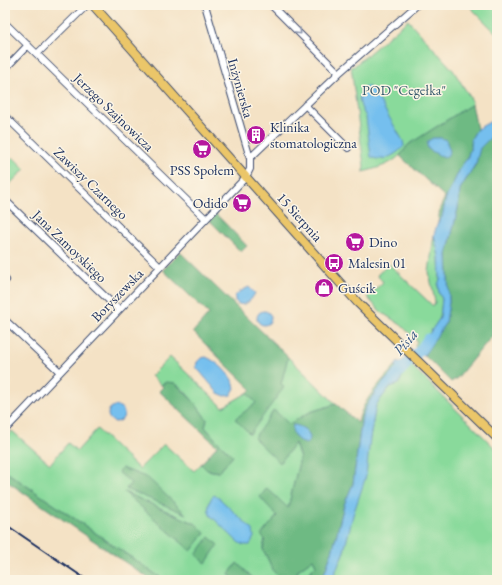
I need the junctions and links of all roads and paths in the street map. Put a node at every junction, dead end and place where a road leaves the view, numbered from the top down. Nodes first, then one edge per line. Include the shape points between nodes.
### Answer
1 (87, 5) edge
2 (93, 5) edge
3 (205, 5) edge
4 (271, 5) edge
5 (417, 5) edge
6 (5, 23) edge
7 (28, 45) junction
8 (37, 54) junction
9 (5, 69) edge
10 (339, 72) junction
11 (305, 105) junction
12 (5, 116) edge
13 (348, 148) dead end
14 (250, 158) junction
15 (246, 177) junction
16 (5, 200) edge
17 (206, 219) junction
18 (160, 267) junction
19 (119, 310) junction
20 (5, 320) edge
21 (60, 372) junction
22 (5, 420) edge
23 (10, 424) junction
24 (5, 430) edge
25 (497, 438) edge

1 - 8 street
2 - 15 main road, 15 Sierpnia
3 - 14 street, Inżynierska
4 -> 10 street
5 - 10 street
6 - 7 street, Jerzego Szajnowicza
7 - 8 street, Jerzego Szajnowicza
7 - 9 street
8 - 17 street, Jerzego Szajnowicza
10 - 11 street
11 - 13 street
11 - 14 street
12 - 18 street, Zawiszy Czarnego
14 - 15 street, Inżynierska via 250,169
15 - 17 street, Boryszewska
15 - 25 main road, 15 Sierpnia via 358,303
16 - 19 street, Jana Zamoyskiego
17 - 18 street, Boryszewska
18 - 19 street, Boryszewska
19 - 21 street, Boryszewska
20 - 21 street
21 - 23 street, Boryszewska
22 - 23 street
23 - 24 street, Boryszewska

